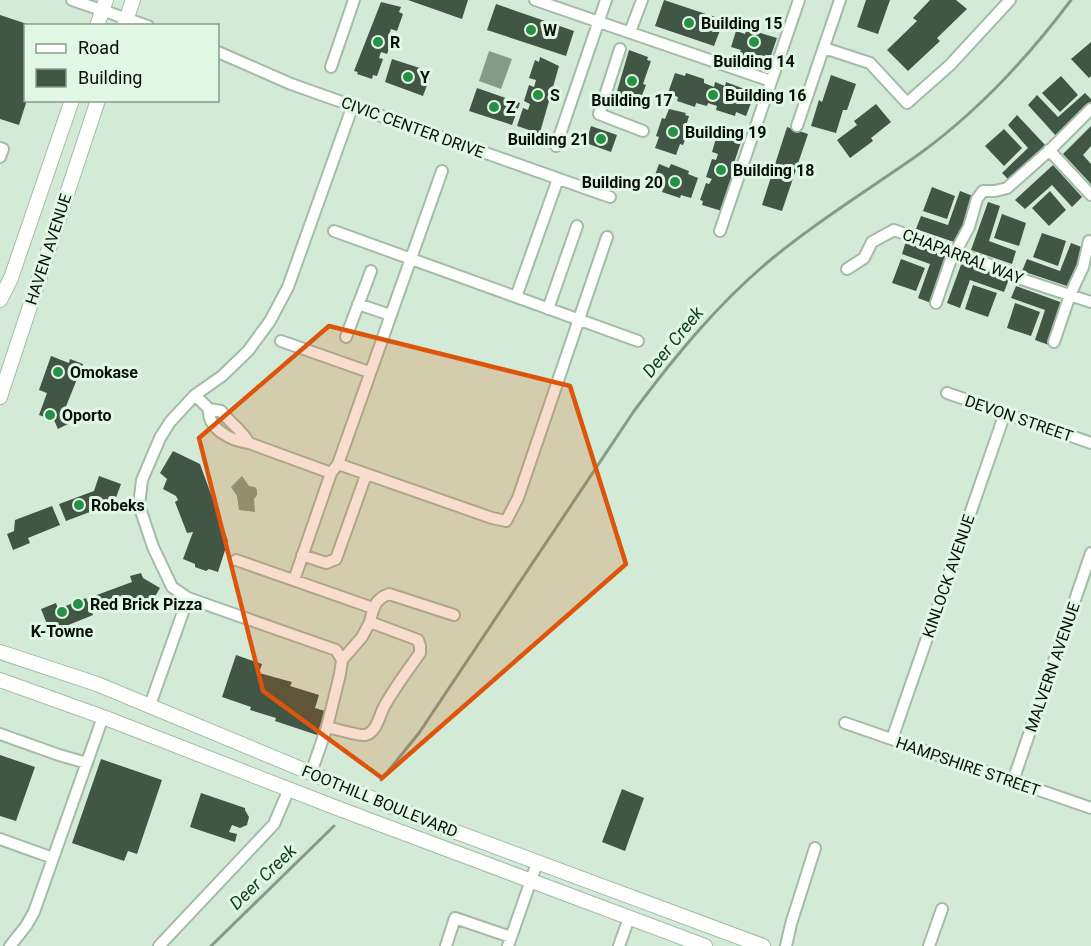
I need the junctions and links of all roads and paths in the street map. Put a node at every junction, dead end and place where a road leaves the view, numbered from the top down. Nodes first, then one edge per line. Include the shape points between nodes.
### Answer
1 (72, 0) edge
2 (133, 0) edge
3 (354, 0) edge
4 (535, 0) edge
5 (606, 0) edge
6 (642, 0) edge
7 (799, 0) edge
8 (840, 0) edge
9 (1010, 0) edge
10 (104, 5) edge
11 (599, 21) junction
12 (125, 22) edge
13 (98, 24) edge
14 (630, 32) junction
15 (824, 48) junction
16 (620, 49) dead end
17 (219, 52) edge
18 (331, 67) dead end
19 (771, 81) junction
20 (71, 102) edge
21 (97, 102) edge
22 (353, 105) junction
23 (1091, 109) edge
24 (797, 126) dead end
25 (643, 131) dead end
26 (556, 147) dead end
27 (0, 148) edge
28 (1049, 150) junction
29 (0, 158) edge
30 (442, 171) dead end
31 (558, 179) junction
32 (1091, 195) edge
33 (610, 197) dead end
34 (577, 226) dead end
35 (334, 231) dead end
36 (720, 231) dead end
37 (607, 237) dead end
38 (1089, 242) dead end
39 (956, 252) junction
40 (411, 259) junction
41 (847, 269) dead end
42 (370, 271) dead end
43 (1070, 295) junction
44 (516, 297) junction
45 (0, 300) edge
46 (1091, 302) edge
47 (936, 303) dead end
48 (358, 304) junction
49 (548, 309) junction
50 (390, 315) junction
51 (579, 320) junction
52 (346, 337) dead end
53 (281, 341) dead end
54 (638, 341) dead end
55 (1054, 342) dead end
56 (369, 372) junction
57 (947, 393) dead end
58 (195, 395) junction
59 (0, 397) edge
60 (208, 409) junction
61 (1005, 413) junction
62 (229, 421) junction
63 (221, 431) junction
64 (1091, 442) edge
65 (249, 443) junction
66 (334, 469) junction
67 (366, 475) junction
68 (1091, 553) edge
69 (302, 555) junction
70 (237, 560) dead end
71 (294, 580) junction
72 (1086, 581) edge
73 (189, 598) junction
74 (373, 608) junction
75 (454, 615) dead end
76 (370, 622) junction
77 (0, 652) edge
78 (342, 660) junction
79 (0, 680) edge
80 (150, 705) junction
81 (103, 717) junction
82 (845, 723) dead end
83 (327, 727) junction
84 (0, 734) edge
85 (892, 739) junction
86 (87, 763) junction
87 (311, 773) junction
88 (1013, 781) junction
89 (290, 789) junction
90 (1091, 808) edge
91 (0, 839) edge
92 (815, 848) dead end
93 (53, 858) junction
94 (537, 863) junction
95 (531, 881) junction
96 (942, 909) dead end
97 (629, 918) junction
98 (510, 941) edge
99 (10, 946) edge
100 (159, 946) edge
101 (446, 946) edge
102 (619, 946) edge
103 (705, 946) edge
104 (762, 946) edge
105 (786, 946) edge
106 (929, 946) edge

1 - 10 street
2 - 12 main road
3 - 18 street
4 - 11 street
5 - 11 street
6 - 14 street
7 - 19 street
8 - 15 street
9 - 15 street via 950,65 907,103 870,63
10 - 12 street
10 - 13 main road
11 - 14 street
11 - 26 street
14 - 19 street
15 - 24 street
16 - 25 street via 599,114
17 - 22 street, CIVIC CENTER DRIVE via 291,84
19 - 36 street
20 - 45 main road, HAVEN AVENUE
21 - 59 main road, HAVEN AVENUE
22 - 31 street, CIVIC CENTER DRIVE
22 - 58 street via 288,287 270,321 248,351
23 - 28 street
27 - 29 street
28 - 32 street
28 - 39 street via 1007,188 982,191
30 - 40 street
31 - 33 street, CIVIC CENTER DRIVE
31 - 44 street
34 - 49 street
35 - 40 street
37 - 51 street
38 - 43 street
39 - 41 street, CHAPARRAL WAY via 894,230 872,242 864,258
39 - 43 street, CHAPARRAL WAY
39 - 47 street
40 - 44 street
40 - 50 street
42 - 48 street
43 - 46 street, CHAPARRAL WAY
43 - 55 street
44 - 49 street
48 - 50 street
48 - 52 street
49 - 51 street
50 - 56 street
51 - 54 street
51 - 67 street via 518,498 506,521
53 - 56 street
56 - 66 street
57 - 61 street, DEVON STREET
58 - 60 street
58 - 73 street via 160,438 142,480 139,505 168,580 177,592
60 - 62 street via 221,411
60 - 63 street via 208,418
61 - 64 street, DEVON STREET
61 - 85 street, KINLOCK AVENUE
62 - 63 street
62 - 65 street
63 - 65 street
65 - 66 street
66 - 67 street
66 - 69 street
67 - 69 street via 336,559 326,563
68 - 72 street, MALVERN AVENUE
69 - 71 street
70 - 71 street
71 - 74 street
72 - 88 street, MALVERN AVENUE
73 - 78 street via 336,650
73 - 80 street
74 - 75 street via 380,597 389,594
74 - 76 street
76 - 78 street
76 - 83 street via 418,640 420,653 368,735
77 - 80 main road, FOOTHILL BOULEVARD
78 - 83 street
79 - 81 main road, FOOTHILL BOULEVARD
80 - 87 main road, FOOTHILL BOULEVARD
81 - 86 street
81 - 89 main road, FOOTHILL BOULEVARD
82 - 85 street, HAMPSHIRE STREET
83 - 87 street
84 - 86 street
85 - 88 street, HAMPSHIRE STREET
86 - 93 street
87 - 94 main road, FOOTHILL BOULEVARD
88 - 90 street, HAMPSHIRE STREET
89 - 95 main road, FOOTHILL BOULEVARD
89 - 100 street via 274,824
91 - 93 street
92 - 105 street
93 - 99 street via 34,912
94 - 95 street
94 - 104 main road, FOOTHILL BOULEVARD
95 - 97 main road, FOOTHILL BOULEVARD
95 - 98 street
96 - 106 street
97 - 102 street
97 - 103 main road, FOOTHILL BOULEVARD
98 - 101 street via 455,918

